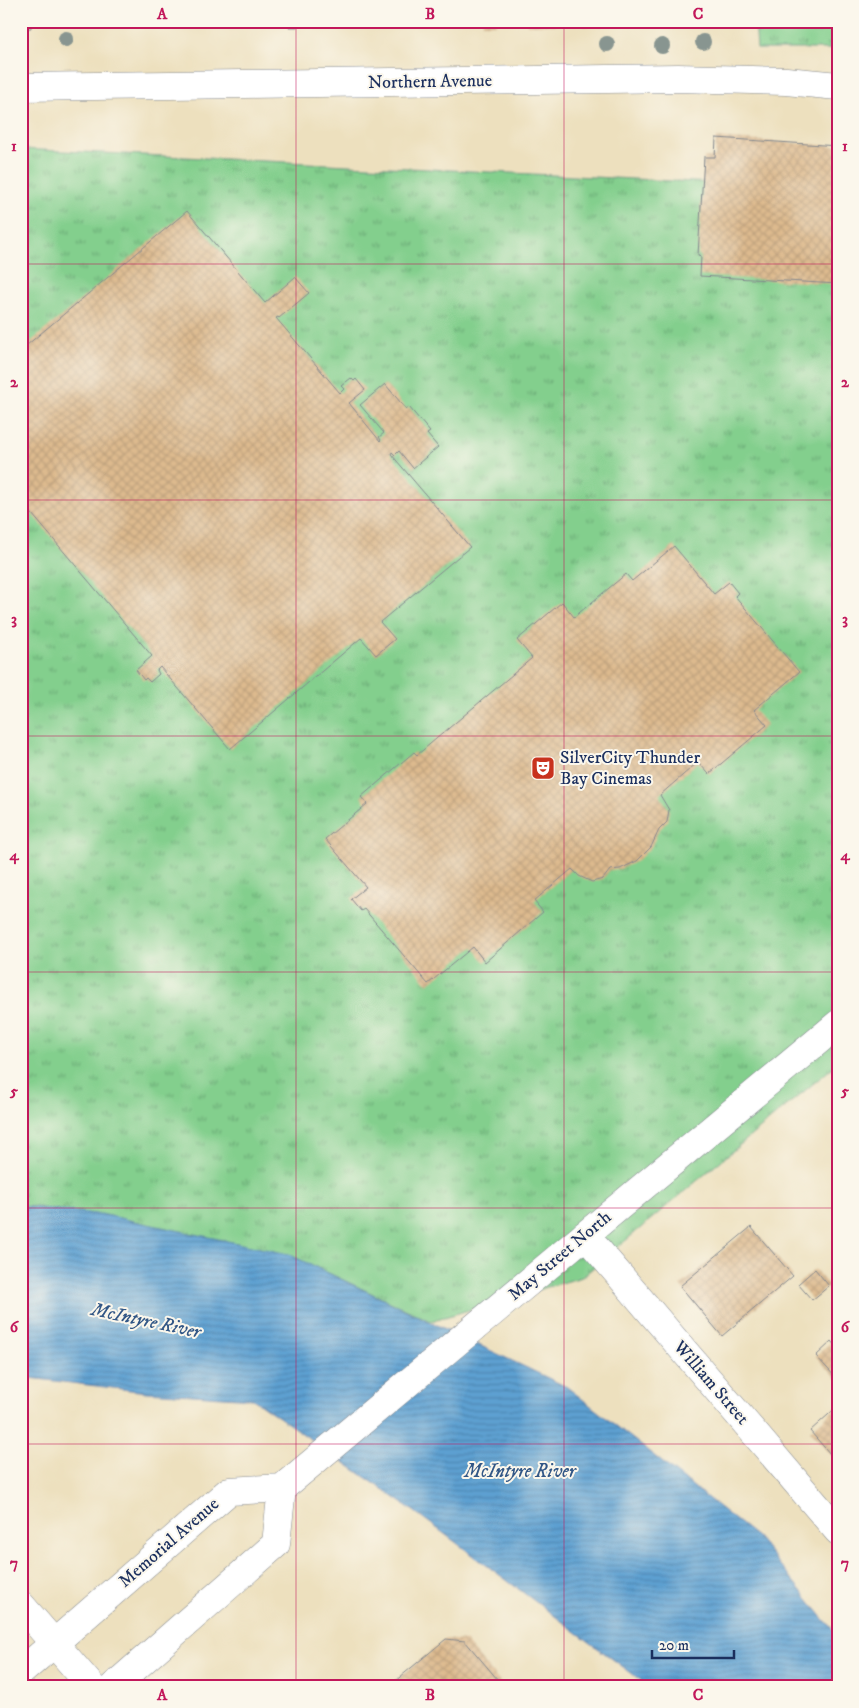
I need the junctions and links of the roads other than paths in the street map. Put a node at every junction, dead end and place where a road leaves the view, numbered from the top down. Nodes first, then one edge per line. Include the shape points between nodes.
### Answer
1 (838, 86) edge
2 (21, 87) edge
3 (838, 1024) edge
4 (585, 1235) junction
5 (282, 1488) junction
6 (838, 1531) edge
7 (21, 1605) edge
8 (54, 1643) junction
9 (21, 1672) edge
10 (92, 1687) edge
11 (113, 1687) edge

1 - 2 main road, Northern Avenue via 678,78
3 - 4 main road, May Street North
4 - 5 main road, May Street North
4 - 6 main road, William Street
5 - 8 main road, Memorial Avenue via 229,1491
5 - 11 main road via 276,1544
7 - 8 main road
8 - 9 main road, Memorial Avenue
8 - 10 main road

